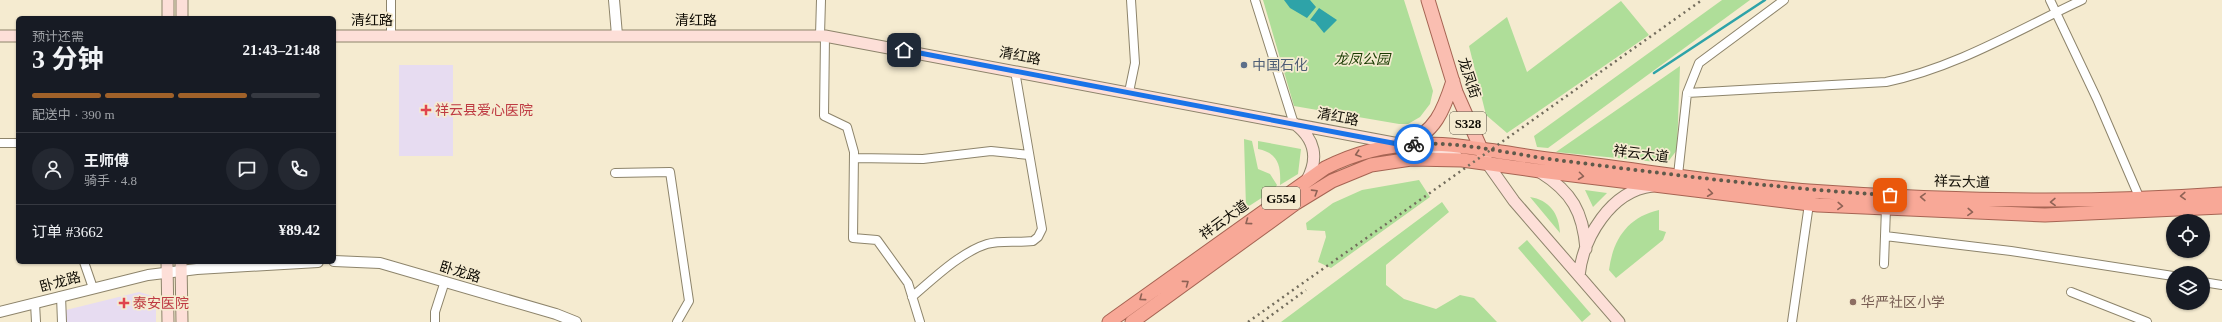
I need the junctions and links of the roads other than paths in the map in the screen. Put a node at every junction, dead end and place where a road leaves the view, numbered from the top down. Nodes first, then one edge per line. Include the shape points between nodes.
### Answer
1 (168, 0) edge
2 (182, 0) edge
3 (391, 0) edge
4 (614, 0) edge
5 (821, 0) edge
6 (1131, 0) edge
7 (1255, 0) edge
8 (1428, 0) edge
9 (1784, 0) edge
10 (2050, 0) edge
11 (2082, 0) edge
12 (2056, 12) junction
13 (168, 16) edge
14 (182, 16) edge
15 (391, 35) junction
16 (617, 35) junction
17 (822, 35) junction
18 (0, 36) edge
19 (16, 36) edge
20 (336, 36) edge
21 (1015, 71) junction
22 (1453, 81) junction
23 (1129, 92) junction
24 (1687, 93) junction
25 (1294, 124) junction
26 (0, 143) edge
27 (16, 143) edge
28 (1403, 145) junction
29 (1480, 147) junction
30 (1029, 155) junction
31 (854, 158) junction
32 (1487, 163) junction
33 (1540, 171) junction
34 (615, 173) dead end
35 (1678, 175) junction
36 (1307, 180) junction
37 (1655, 185) junction
38 (2222, 194) edge
39 (1809, 204) junction
40 (2140, 205) junction
41 (2222, 207) edge
42 (1886, 208) junction
43 (1885, 236) junction
44 (1586, 250) junction
45 (336, 261) edge
46 (85, 264) edge
47 (250, 264) edge
48 (1884, 264) dead end
49 (181, 266) edge
50 (167, 267) edge
51 (2166, 275) edge
52 (1579, 276) junction
53 (445, 282) junction
54 (2210, 283) edge
55 (2222, 285) edge
56 (93, 288) junction
57 (2070, 292) dead end
58 (61, 296) junction
59 (912, 297) junction
60 (35, 303) junction
61 (0, 312) edge
62 (36, 322) edge
63 (62, 322) edge
64 (168, 322) edge
65 (182, 322) edge
66 (435, 322) edge
67 (576, 322) edge
68 (676, 322) edge
69 (920, 322) edge
70 (1109, 322) edge
71 (1132, 322) edge
72 (1619, 322) edge
73 (1792, 322) edge
74 (2147, 322) edge

1 - 13 main road
2 - 14 main road
3 - 15 street
4 - 16 street
5 - 17 street
6 - 23 street via 1135,63
7 - 25 street
8 - 22 main road, 龙凤街 / S328
9 - 24 street via 1699,63
10 - 12 street
11 - 12 street
12 - 24 street via 1947,65 1917,76 1886,82
12 - 40 street via 2097,99
15 - 16 main road, 清红路
15 - 20 main road, 清红路
16 - 17 main road, 清红路
17 - 21 main road, 清红路
17 - 31 street via 824,116 847,126
18 - 19 main road
21 - 23 main road, 清红路
21 - 30 street
22 - 28 main road via 1444,107 1434,125 1420,138
22 - 29 main road, 龙凤街 / S328
23 - 25 main road, 清红路
24 - 35 street
25 - 28 main road, 清红路
25 - 36 main road via 1308,135 1313,146 1314,161
26 - 27 street
28 - 29 highway, 祥云大道 / G554 via 1435,143
28 - 32 main road, 清红路
28 -> 36 highway, 祥云大道 / G554 via 1354,155 1325,168
29 - 32 main road, 龙凤街 / S328
29 - 35 highway, 祥云大道 / G554 via 1547,159
30 - 31 street via 991,151 922,159
30 - 59 street via 1042,229 1038,237 1033,241 1021,243 988,244 967,254 935,276
31 - 59 street via 852,238 877,240 908,283
32 - 33 highway, 祥云大道 / G554
32 - 52 main road via 1514,201
71 -> 32 highway, 祥云大道 / G554 via 1296,203 1349,173 1377,164 1410,159 1448,158
33 -> 37 highway, 祥云大道 / G554
33 - 44 main road via 1559,184 1572,200 1581,221
34 - 68 street via 670,172 689,301
40 -> 35 highway, 祥云大道 / G554 via 1807,190
36 -> 70 highway, 祥云大道 / G554
37 -> 39 highway, 祥云大道 / G554
37 - 44 main road via 1634,191 1616,203 1598,224
38 -> 40 highway, 祥云大道 / G554
39 -> 42 highway, 祥云大道 / G554
39 - 73 street
40 - 41 highway, 祥云大道 / G554
42 -> 40 highway, 祥云大道 / G554 via 2045,215
42 - 43 street
43 - 48 street
43 - 51 street via 2011,251
44 - 52 main road
45 - 53 street, 卧龙路 via 380,263
46 - 56 street
47 - 49 street, 卧龙路
49 - 50 street, 卧龙路
49 - 65 main road
50 - 56 street, 卧龙路
50 - 64 main road
52 - 72 main road
53 - 66 street via 435,312
53 - 67 street, 卧龙路
54 - 55 street
56 - 58 street, 卧龙路
57 - 74 street
58 - 60 street, 卧龙路
58 - 63 street
59 - 69 street
60 - 61 street, 卧龙路
60 - 62 street

